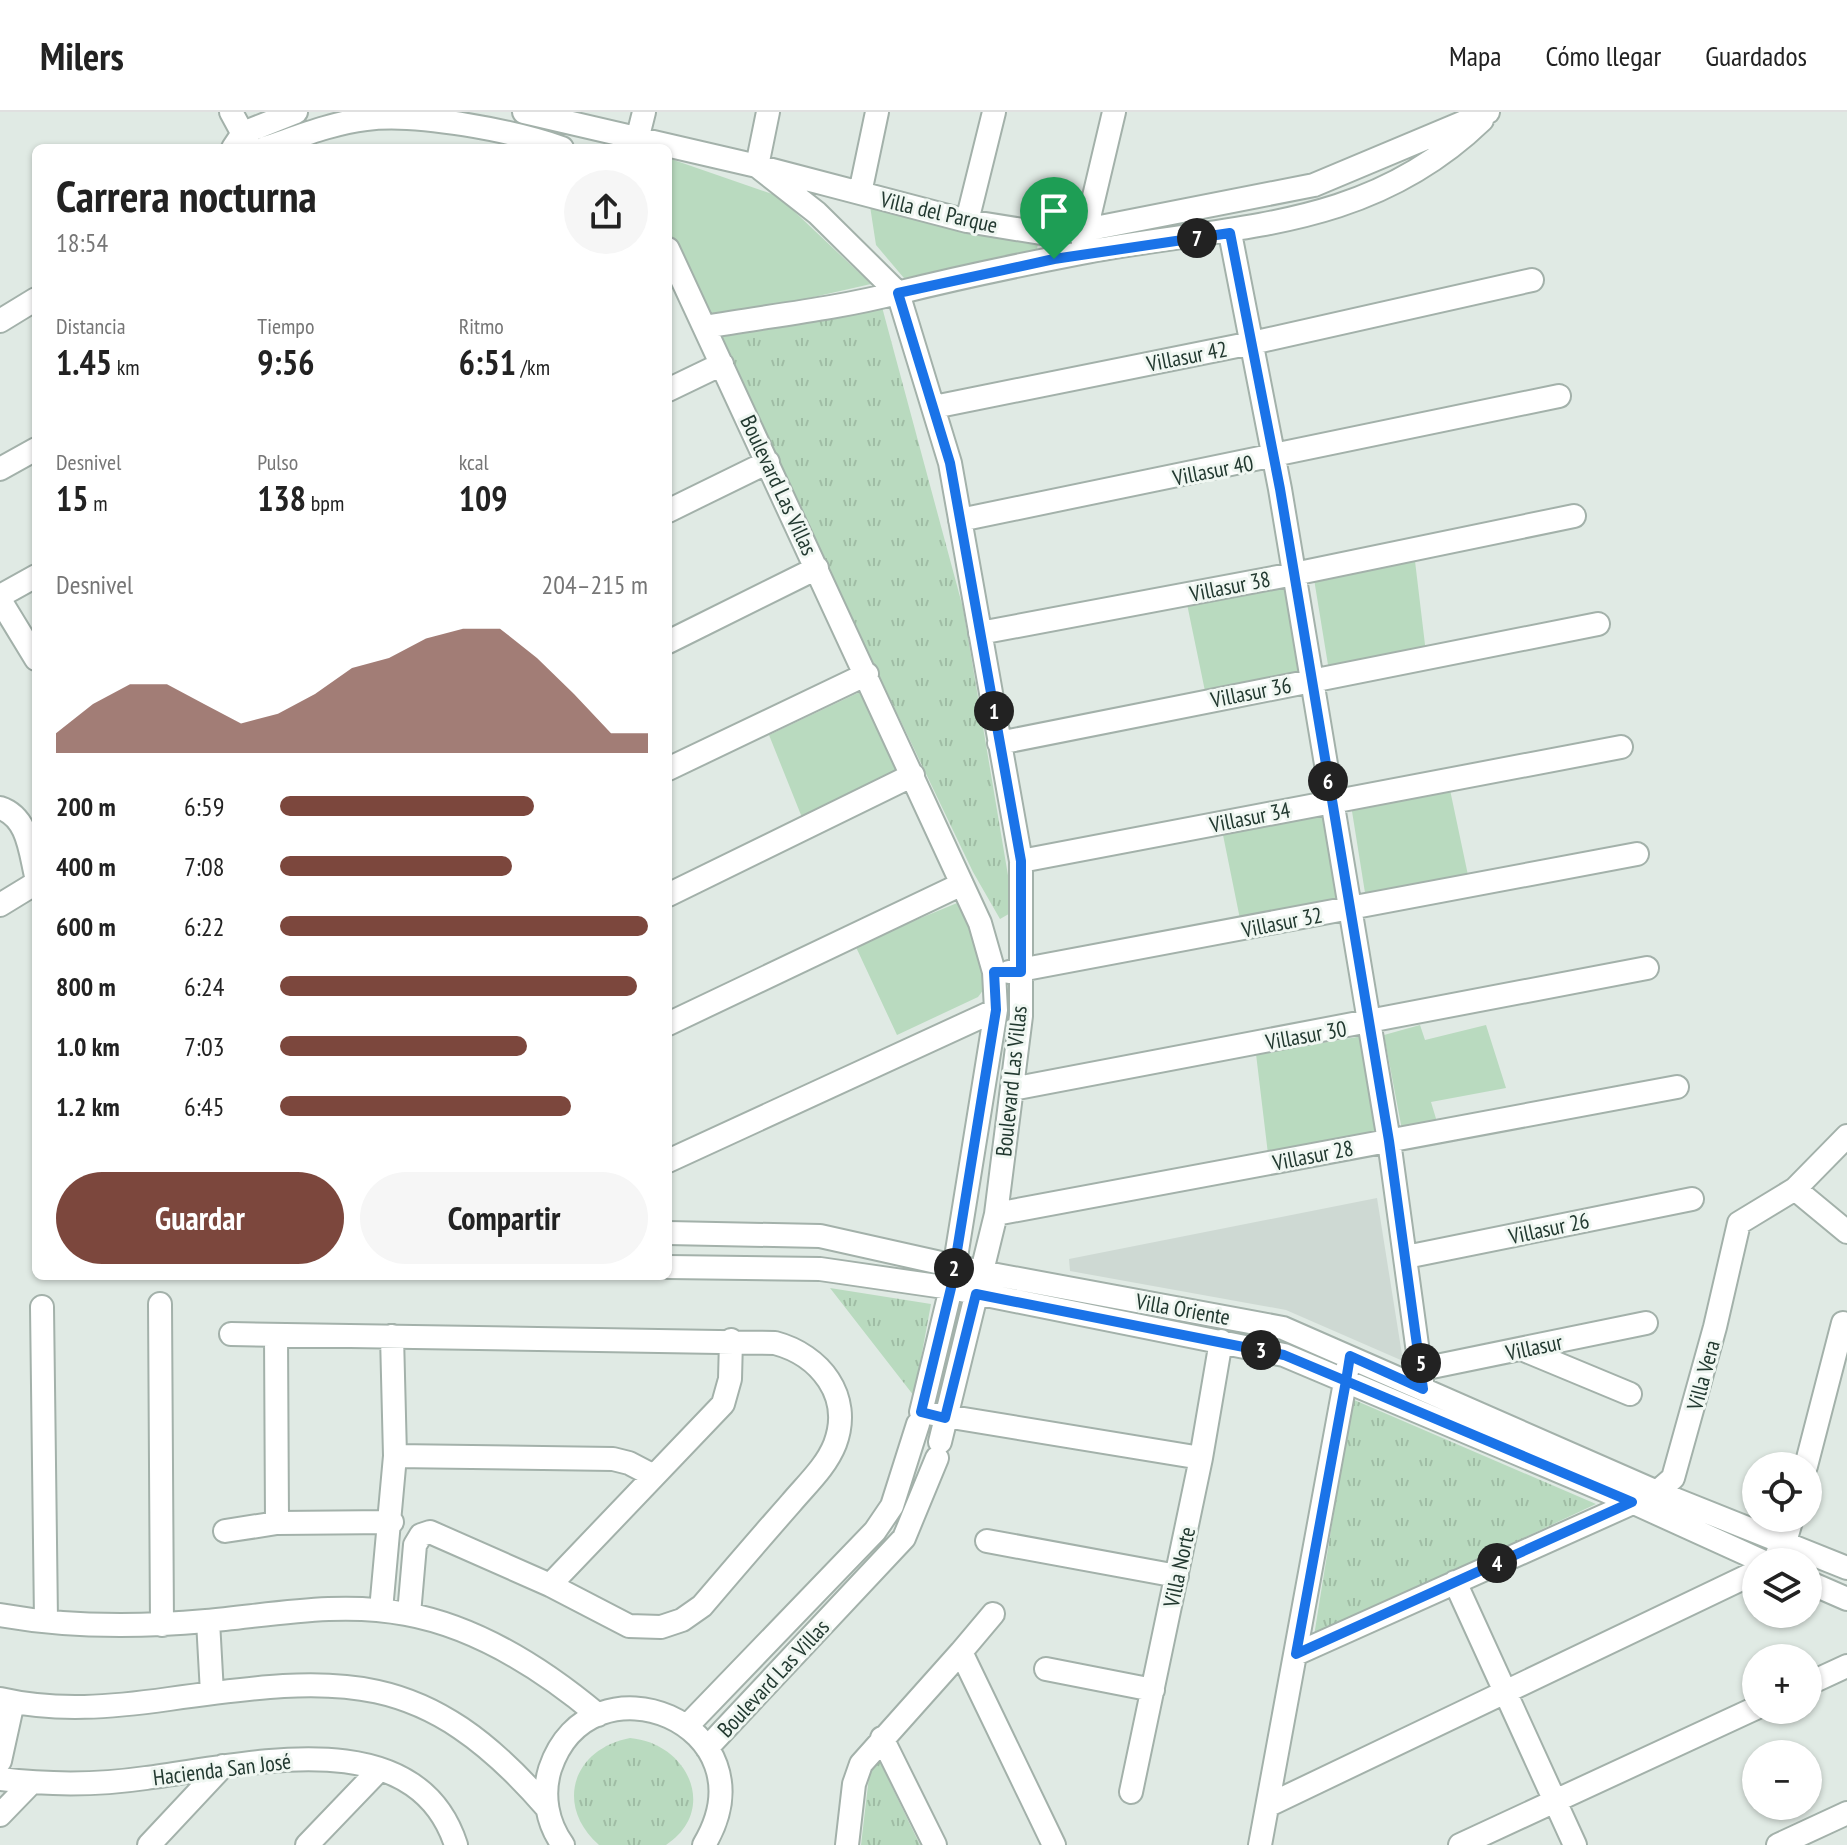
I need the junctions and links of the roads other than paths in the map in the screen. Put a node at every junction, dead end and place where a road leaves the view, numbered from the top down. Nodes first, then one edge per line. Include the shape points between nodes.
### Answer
1 (231, 112) edge
2 (296, 112) edge
3 (644, 112) edge
4 (768, 112) edge
5 (877, 112) edge
6 (994, 112) edge
7 (1114, 112) edge
8 (1490, 112) edge
9 (531, 113) edge
10 (242, 143) edge
11 (277, 144) edge
12 (547, 144) edge
13 (632, 144) edge
14 (672, 151) edge
15 (757, 166) junction
16 (1314, 185) junction
17 (860, 193) junction
18 (1317, 211) junction
19 (967, 221) junction
20 (1230, 233) junction
21 (1084, 242) junction
22 (672, 261) edge
23 (1532, 280) dead end
24 (898, 293) junction
25 (32, 301) edge
26 (0, 321) edge
27 (705, 327) junction
28 (1252, 343) junction
29 (722, 364) junction
30 (672, 388) edge
31 (1559, 396) dead end
32 (934, 407) junction
33 (32, 451) edge
34 (1274, 458) junction
35 (768, 462) junction
36 (0, 469) edge
37 (672, 509) edge
38 (1574, 516) dead end
39 (960, 520) junction
40 (817, 568) junction
41 (1294, 574) junction
42 (32, 578) edge
43 (0, 598) edge
44 (1598, 624) dead end
45 (980, 633) junction
46 (672, 640) edge
47 (32, 652) edge
48 (867, 674) junction
49 (1311, 680) junction
50 (999, 743) junction
51 (1621, 747) dead end
52 (672, 767) edge
53 (913, 775) junction
54 (1332, 801) junction
55 (0, 808) edge
56 (1637, 854) dead end
57 (32, 859) edge
58 (1021, 861) junction
59 (962, 884) junction
60 (32, 885) edge
61 (672, 893) edge
62 (0, 905) edge
63 (1350, 909) junction
64 (1647, 968) dead end
65 (994, 972) junction
66 (1021, 972) junction
67 (996, 1010) junction
68 (672, 1022) edge
69 (1369, 1023) junction
70 (1677, 1087) dead end
71 (1012, 1089) junction
72 (1847, 1136) edge
73 (1389, 1141) junction
74 (672, 1159) edge
75 (1795, 1189) junction
76 (1692, 1199) dead end
77 (996, 1214) junction
78 (1847, 1232) edge
79 (672, 1233) edge
80 (1406, 1257) junction
81 (672, 1267) edge
82 (953, 1277) junction
83 (978, 1283) junction
84 (160, 1304) dead end
85 (42, 1307) dead end
86 (1646, 1323) dead end
87 (1843, 1323) dead end
88 (231, 1334) dead end
89 (276, 1335) junction
90 (392, 1336) junction
91 (731, 1340) junction
92 (1221, 1341) junction
93 (1524, 1350) junction
94 (1350, 1356) junction
95 (1839, 1378) edge
96 (1423, 1379) junction
97 (1346, 1381) junction
98 (1630, 1394) dead end
99 (920, 1418) junction
100 (945, 1418) junction
101 (1811, 1452) edge
102 (395, 1456) junction
103 (1201, 1458) junction
104 (652, 1475) junction
105 (902, 1478) junction
106 (1657, 1492) junction
107 (924, 1494) junction
108 (1632, 1502) junction
109 (392, 1522) junction
110 (277, 1523) junction
111 (225, 1531) dead end
112 (1788, 1532) edge
113 (987, 1541) dead end
114 (1785, 1542) junction
115 (1781, 1548) edge
116 (1742, 1552) edge
117 (1847, 1568) edge
118 (1177, 1576) junction
119 (1742, 1579) edge
120 (1455, 1582) junction
121 (550, 1585) junction
122 (1822, 1588) edge
123 (1847, 1599) edge
124 (381, 1610) junction
125 (409, 1614) junction
126 (993, 1614) dead end
127 (0, 1615) edge
128 (46, 1620) junction
129 (208, 1621) junction
130 (162, 1625) junction
131 (961, 1652) junction
132 (1296, 1654) junction
133 (1847, 1666) edge
134 (1046, 1669) dead end
135 (1822, 1678) edge
136 (1153, 1690) junction
137 (1505, 1692) junction
138 (212, 1693) junction
139 (6, 1701) edge
140 (1742, 1714) edge
141 (598, 1715) junction
142 (688, 1725) junction
143 (882, 1738) junction
144 (707, 1748) junction
145 (0, 1761) edge
146 (223, 1766) junction
147 (380, 1769) junction
148 (0, 1779) edge
149 (31, 1783) junction
150 (1131, 1792) dead end
151 (1555, 1801) junction
152 (1269, 1805) junction
153 (547, 1808) junction
154 (1847, 1813) edge
155 (0, 1815) edge
156 (456, 1844) edge
157 (149, 1845) edge
158 (307, 1845) edge
159 (563, 1845) edge
160 (704, 1845) edge
161 (847, 1845) edge
162 (935, 1845) edge
163 (1054, 1845) edge
164 (1260, 1845) edge
165 (1460, 1845) edge
166 (1575, 1845) edge
167 (1778, 1845) edge

1 - 10 street
2 - 10 street
3 - 13 street
4 - 15 street
5 - 17 street
6 - 19 street
7 - 21 street
8 - 16 street, Villa del Parque
8 - 18 street, Villa del Parque via 1449,152 1403,181
9 - 13 street, Villa del Parque
11 - 12 street via 329,126 401,116
14 - 15 street, Villa del Parque
15 - 17 street, Villa del Parque
15 - 24 street, Boulevard Las Villas via 817,213
16 - 18 street
16 - 21 street, Villa del Parque
17 - 19 street, Villa del Parque
18 - 20 street, Villa del Parque
19 - 21 street, Villa del Parque
20 - 21 street, Villa del Parque
20 - 28 street
21 - 24 street, Villa del Parque
22 - 27 street, Boulevard Las Villas
23 - 28 street, Villasur 42
24 - 27 street, Villa del Parque
24 - 32 street, Boulevard Las Villas
25 - 26 street
27 - 29 street, Boulevard Las Villas
28 - 32 street, Villasur 42
28 - 34 street
29 - 30 street
29 - 35 street, Boulevard Las Villas
31 - 34 street, Villasur 40
32 - 39 street, Boulevard Las Villas
33 - 36 street
34 - 39 street, Villasur 40
34 - 41 street
35 - 37 street
35 - 40 street, Boulevard Las Villas
38 - 41 street, Villasur 38
39 - 45 street, Boulevard Las Villas
40 - 46 street
40 - 48 street, Boulevard Las Villas
41 - 45 street, Villasur 38
41 - 49 street
42 - 43 street
43 - 47 street
44 - 49 street, Villasur 36
45 - 50 street, Boulevard Las Villas
48 - 52 street
48 - 53 street, Boulevard Las Villas
49 - 50 street, Villasur 36
49 - 54 street
50 - 58 street, Boulevard Las Villas
51 - 54 street, Villasur 34
53 - 59 street, Boulevard Las Villas
53 - 61 street
54 - 58 street, Villasur 34
54 - 63 street
55 - 57 street via 19,821
56 - 63 street, Villasur 32
58 - 66 street, Boulevard Las Villas
59 - 65 street, Boulevard Las Villas
59 - 68 street
60 - 62 street
63 - 66 street, Villasur 32
63 - 69 street
64 - 69 street, Villasur 30
65 - 66 street, Villasur 32
65 - 67 street, Boulevard Las Villas
66 - 71 street, Boulevard Las Villas
67 - 74 street
67 - 82 street, Boulevard Las Villas
69 - 71 street, Villasur 30
69 - 73 street
70 - 73 street, Villasur 28
71 - 77 street, Boulevard Las Villas
72 - 75 street
73 - 77 street, Villasur 28
73 - 80 street
75 - 78 street
75 - 106 street, Villa Vera via 1739,1223 1679,1465
76 - 80 street, Villasur 26
77 - 83 street, Boulevard Las Villas
79 - 82 street, Villa Oriente via 820,1236
80 - 96 street
81 - 82 street, Villa Oriente
82 - 83 street, Villa Oriente
82 - 99 street, Boulevard Las Villas
83 - 92 street, Villa Oriente
83 - 94 street, Villa Oriente via 1283,1328
83 - 100 street, Boulevard Las Villas
84 - 130 street
85 - 128 street
86 - 93 street, Villasur
87 - 95 street
88 - 89 street
89 - 90 street
89 - 110 street
90 - 91 street
90 - 102 street
91 - 104 street via 723,1404
91 - 121 street via 791,1347 822,1371 840,1402 840,1424 824,1464 702,1606 682,1620 661,1627 629,1626
92 - 97 street, Villa Oriente via 1284,1355
92 - 103 street, Villa Norte
93 - 96 street, Villasur
93 - 98 street
94 - 96 street, Villa Oriente
94 - 97 street
95 - 101 street
96 - 106 street, Villa Oriente
97 - 108 street, Villa Oriente
97 - 132 street
99 - 100 street
99 - 105 street, Boulevard Las Villas
100 - 103 street
100 - 107 street, Boulevard Las Villas
102 - 104 street via 613,1459
102 - 109 street
103 - 118 street, Villa Norte
104 - 121 street
105 - 107 street
105 - 142 street, Boulevard Las Villas via 875,1531
106 - 108 street
106 - 114 street, Villa Oriente
107 - 144 street, Boulevard Las Villas via 904,1538
108 - 116 street, Villa Oriente
108 - 120 street
109 - 110 street
109 - 124 street
110 - 111 street
112 - 114 street
113 - 118 street
114 - 115 street
114 - 117 street, Villa Oriente
118 - 136 street, Villa Norte
119 - 137 street
120 - 132 street
120 - 137 street
121 - 125 street via 430,1532 415,1545
122 - 123 street
124 - 125 street
124 - 129 street via 321,1609
125 - 141 street via 510,1653 555,1679
126 - 131 street
127 - 128 street
128 - 130 street
129 - 130 street
129 - 138 street
131 - 143 street
131 - 163 street
132 - 152 street
133 - 135 street
134 - 136 street
136 - 150 street, Villa Norte
137 - 151 street
137 - 152 street
138 - 139 street via 80,1708
138 - 153 street via 336,1684 382,1691 452,1722 523,1780
139 - 145 street
140 - 151 street
141 - 142 street via 644,1709
141 - 153 street via 561,1746 548,1776
142 - 144 street
143 - 161 street via 861,1764 854,1784
143 - 162 street
144 - 160 street via 720,1790 717,1819
146 - 147 street, Hacienda San José via 309,1758
146 - 149 street, Hacienda San José via 132,1780
146 - 157 street
147 - 156 street, Hacienda San José via 413,1785 441,1812
147 - 158 street
148 - 149 street, Hacienda San José
149 - 155 street
151 - 165 street
151 - 166 street
152 - 164 street
153 - 159 street
154 - 167 street

